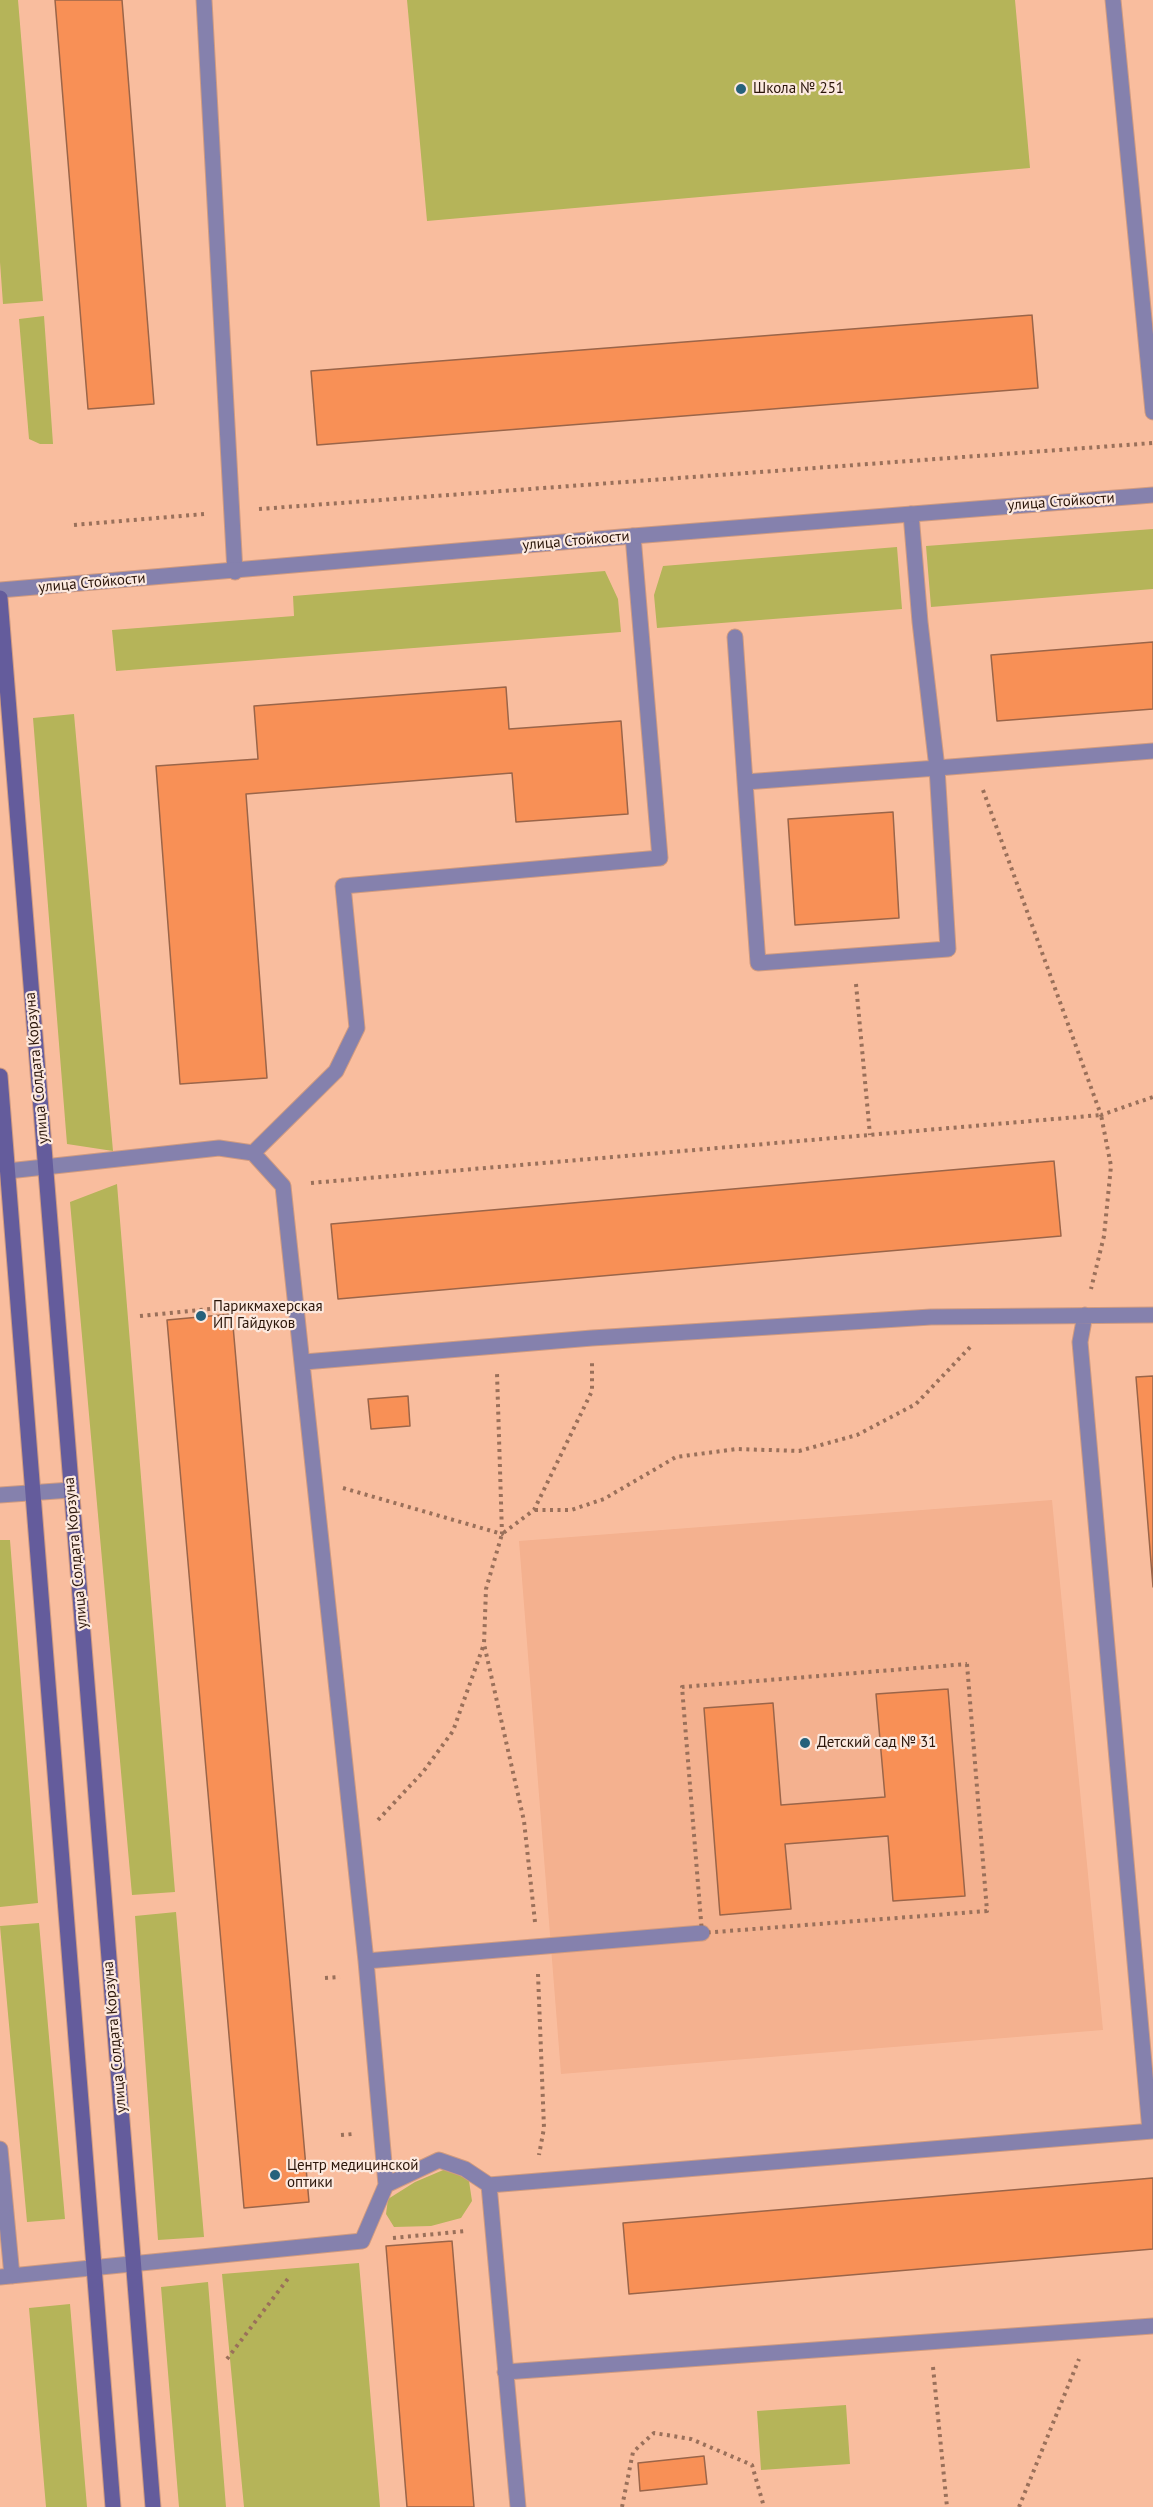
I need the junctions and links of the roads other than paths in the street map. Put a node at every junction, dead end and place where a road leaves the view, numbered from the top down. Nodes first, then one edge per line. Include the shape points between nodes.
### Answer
1 (204, 0) edge
2 (1113, 0) edge
3 (1153, 412) edge
4 (1153, 495) edge
5 (911, 514) junction
6 (633, 536) junction
7 (235, 572) junction
8 (0, 590) edge
9 (0, 598) edge
10 (735, 637) dead end
11 (1153, 751) edge
12 (938, 768) junction
13 (745, 782) junction
14 (0, 1076) edge
15 (253, 1154) junction
16 (45, 1167) junction
17 (8, 1171) junction
18 (1085, 1315) junction
19 (1153, 1315) edge
20 (304, 1362) junction
21 (71, 1490) junction
22 (33, 1492) junction
23 (0, 1495) edge
24 (702, 1933) road end
25 (366, 1960) junction
26 (1152, 2131) edge
27 (0, 2149) edge
28 (386, 2185) junction
29 (489, 2185) junction
30 (133, 2266) junction
31 (94, 2269) junction
32 (6, 2277) edge
33 (1153, 2326) edge
34 (505, 2372) junction
35 (113, 2507) edge
36 (153, 2507) edge
37 (518, 2507) edge

1 - 7 street
2 - 3 street
4 - 5 street, улица Стойкости
5 - 6 street, улица Стойкости
5 - 12 street
6 - 7 street, улица Стойкости
6 - 15 street via 660,858 344,886 357,1028 336,1071
7 - 8 street, улица Стойкости
9 - 16 street, улица Солдата Корзуна
10 - 13 street
11 - 12 street
12 - 13 street
12 - 13 street via 948,949 758,963
14 - 17 street
15 - 16 street via 219,1148
15 - 20 street via 283,1186
16 - 17 street
16 - 21 street, улица Солдата Корзуна
17 - 22 street
18 - 19 street
18 - 20 street via 931,1317 592,1338
18 - 26 street via 1080,1342
20 - 25 street
21 - 22 street
21 - 30 street, улица Солдата Корзуна
22 - 23 street
22 - 31 street
24 - 25 street
25 - 28 street
26 - 29 street
27 - 32 street
28 - 29 street via 439,2160 465,2169
28 - 30 street via 362,2241
29 - 34 street
30 - 31 street
30 - 36 street, улица Солдата Корзуна
31 - 32 street
31 - 35 street
33 - 34 street
34 - 37 street

